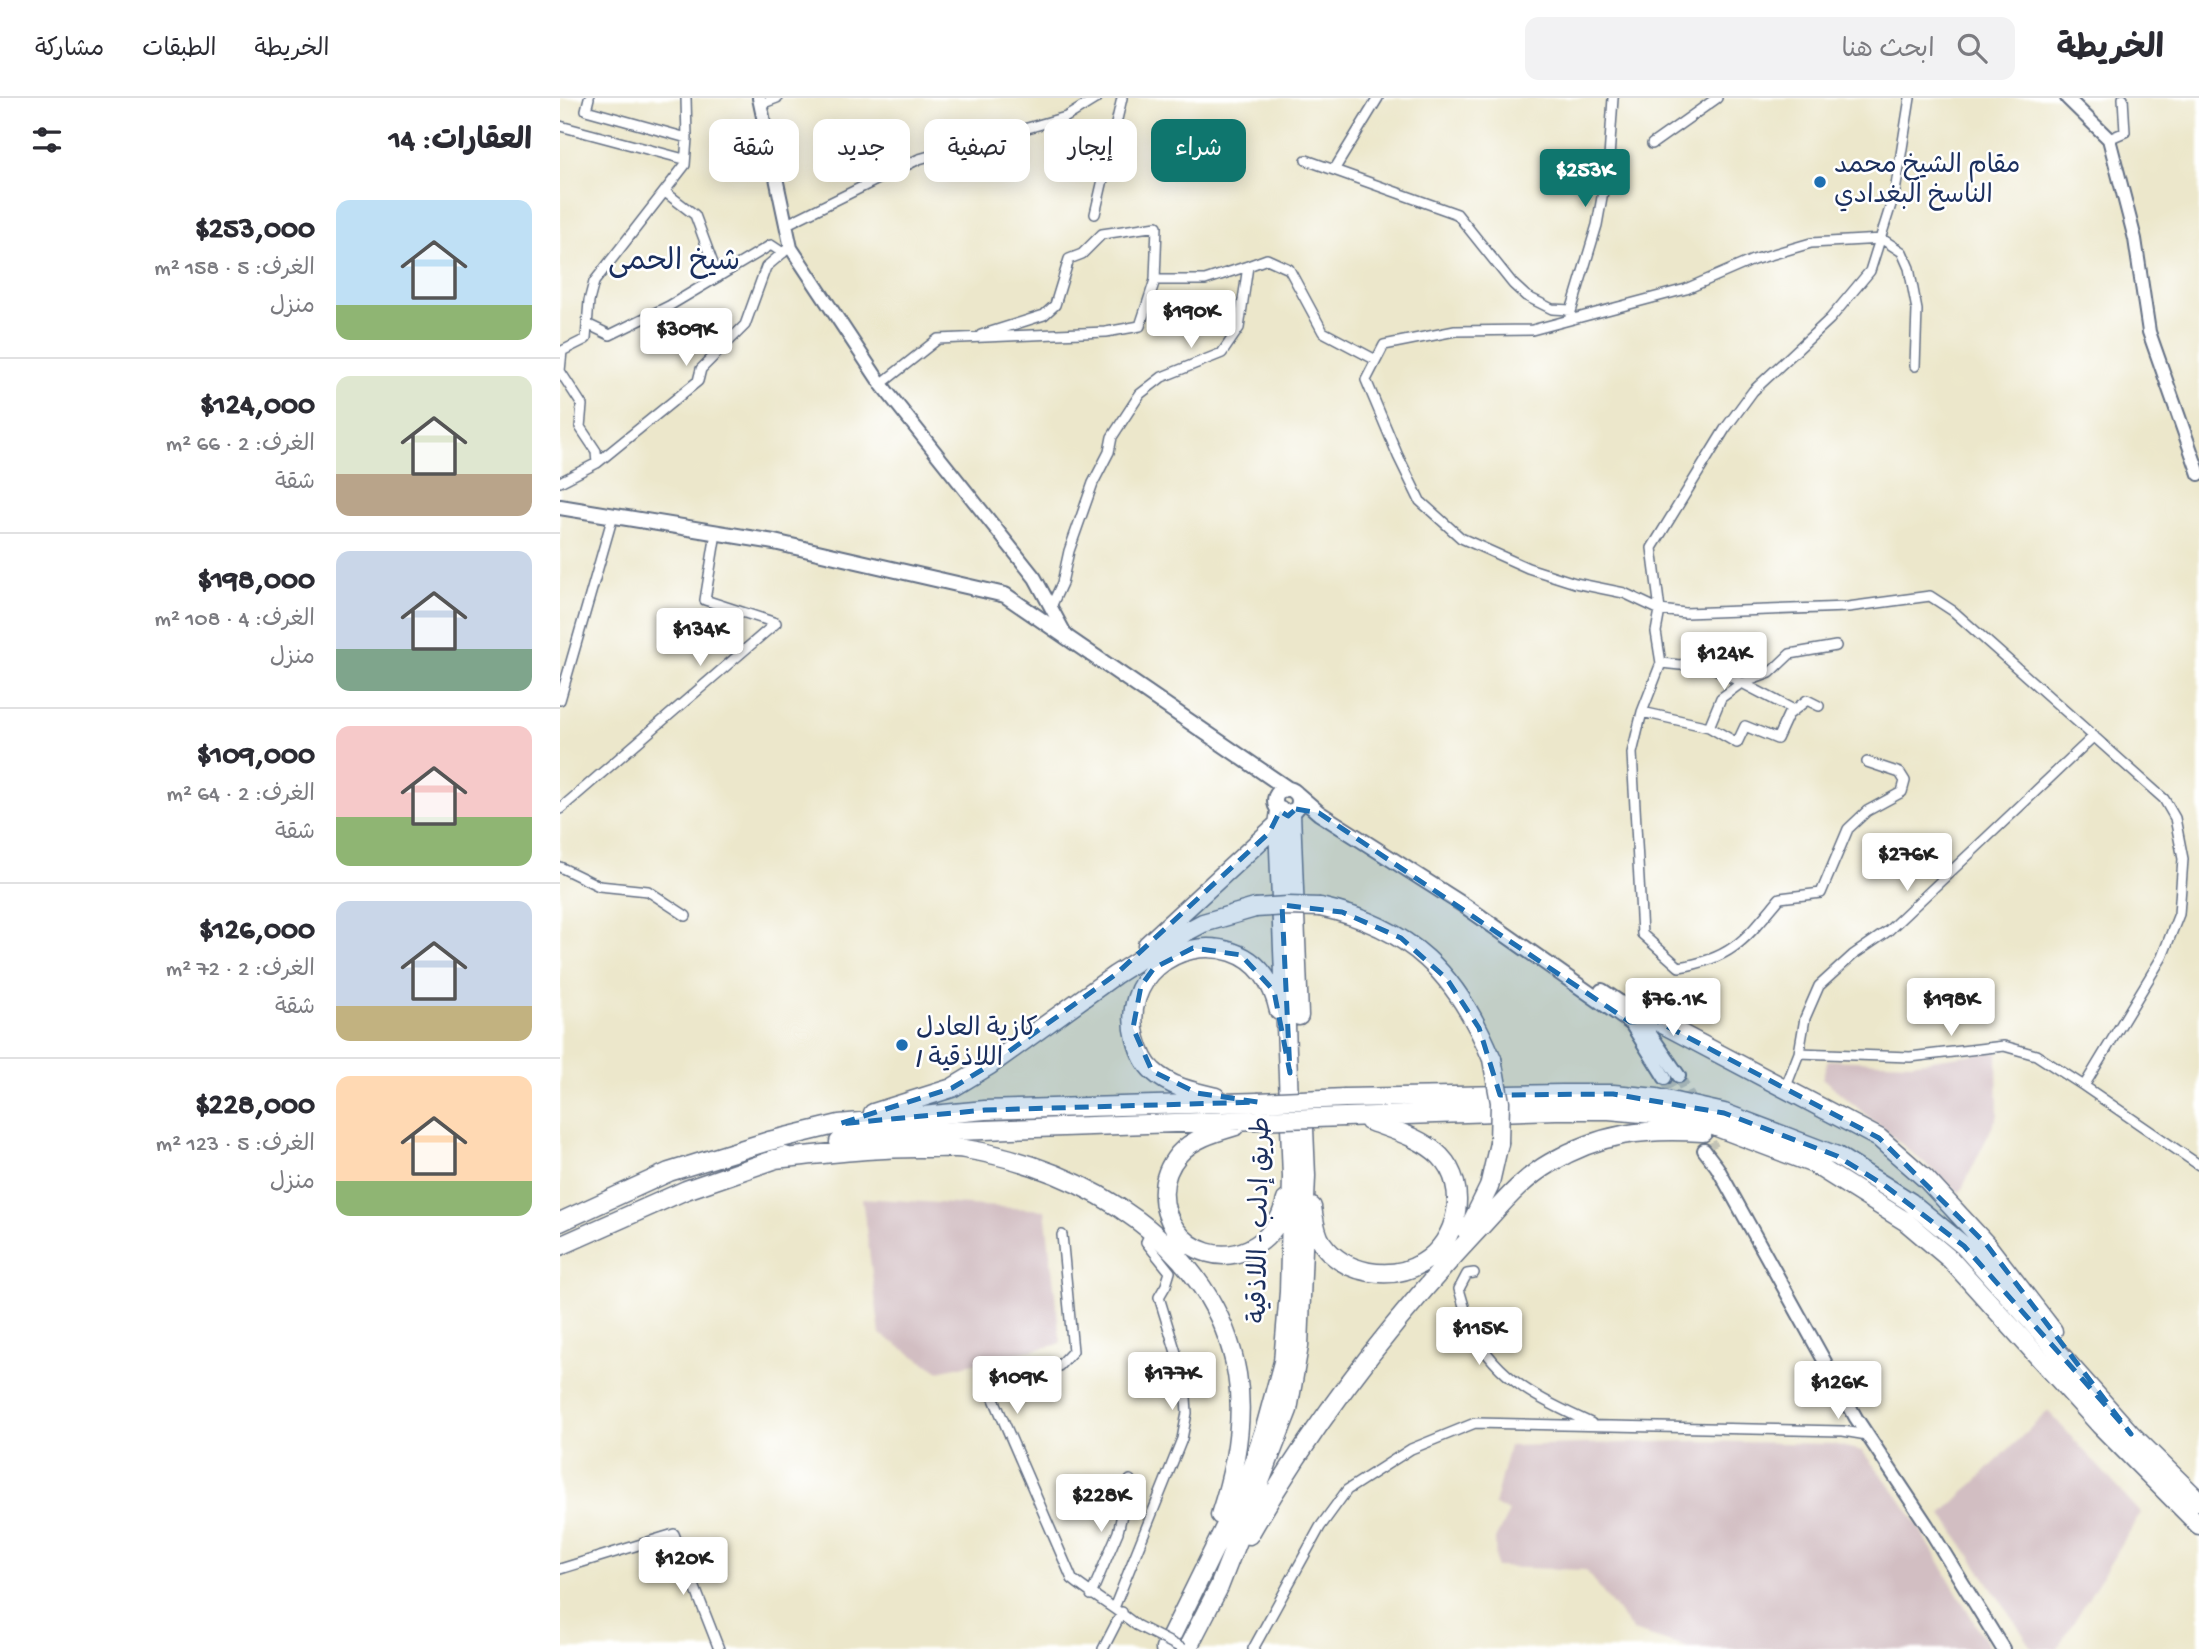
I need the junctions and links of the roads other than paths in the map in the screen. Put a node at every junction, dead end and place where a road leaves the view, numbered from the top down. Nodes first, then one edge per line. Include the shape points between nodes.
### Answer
1 (589, 98) edge
2 (686, 98) edge
3 (776, 98) edge
4 (1097, 98) edge
5 (1122, 98) edge
6 (1378, 98) edge
7 (1613, 98) edge
8 (1717, 98) edge
9 (1910, 98) edge
10 (2067, 98) edge
11 (2123, 98) edge
12 (760, 101) edge
13 (560, 126) edge
14 (687, 138) junction
15 (2109, 139) junction
16 (1652, 144) dead end
17 (684, 159) junction
18 (1306, 160) dead end
19 (1334, 170) junction
20 (665, 192) junction
21 (1095, 214) dead end
22 (785, 225) junction
23 (1882, 239) junction
24 (787, 249) junction
25 (1248, 266) junction
26 (718, 277) junction
27 (1155, 280) junction
28 (1571, 310) junction
29 (1568, 321) junction
30 (587, 324) junction
31 (972, 338) junction
32 (1376, 360) junction
33 (1915, 366) dead end
34 (881, 384) junction
35 (597, 463) junction
36 (2199, 474) edge
37 (560, 482) edge
38 (560, 507) edge
39 (612, 516) junction
40 (716, 533) junction
41 (1051, 607) junction
42 (1660, 610) junction
43 (1068, 638) junction
44 (1836, 646) dead end
45 (1661, 663) junction
46 (1740, 684) junction
47 (560, 700) edge
48 (1819, 706) dead end
49 (1794, 710) junction
50 (1642, 712) junction
51 (1709, 727) junction
52 (2094, 736) junction
53 (1867, 762) dead end
54 (1265, 775) junction
55 (1292, 792) junction
56 (560, 809) edge
57 (1284, 811) junction
58 (1319, 813) junction
59 (560, 867) edge
60 (686, 916) dead end
61 (1115, 975) junction
62 (1635, 1021) junction
63 (1799, 1053) junction
64 (1290, 1073) junction
65 (1679, 1076) tunnel mouth
66 (1665, 1078) tunnel mouth
67 (2084, 1086) junction
68 (1785, 1088) junction
69 (1258, 1111) junction
70 (1352, 1117) junction
71 (839, 1124) junction
72 (1734, 1135) junction
73 (1709, 1149) tunnel mouth
74 (774, 1159) junction
75 (2199, 1165) edge
76 (1299, 1176) junction
77 (560, 1222) edge
78 (1151, 1231) junction
79 (1062, 1235) dead end
80 (560, 1246) edge
81 (1474, 1273) dead end
82 (1431, 1280) junction
83 (1595, 1425) junction
84 (2131, 1434) junction
85 (1867, 1435) junction
86 (1130, 1480) dead end
87 (2199, 1501) edge
88 (2199, 1525) edge
89 (560, 1569) edge
90 (1199, 1582) junction
91 (1219, 1587) junction
92 (1091, 1595) junction
93 (1118, 1610) junction
94 (719, 1649) edge
95 (1103, 1649) edge
96 (1165, 1649) edge
97 (1185, 1649) edge
98 (1253, 1649) edge
99 (2003, 1649) edge

1 - 14 street via 586,110
2 - 14 street
3 - 12 street
4 - 22 street via 1066,117 919,159
5 - 21 street
6 - 19 street
7 - 28 street via 1609,158 1597,225
8 - 16 street
9 - 23 street via 1895,192
10 - 15 street
11 - 15 street via 2125,132
12 - 22 street
13 - 17 street
14 - 17 street
15 - 36 street via 2135,239 2149,332
17 - 20 street via 685,165
18 - 19 street
19 - 28 street via 1457,214 1526,296 1552,309
20 - 26 street via 695,215
20 - 30 street via 594,282
22 - 24 street
23 - 29 street via 1811,243 1753,260 1686,289
23 - 33 street via 1902,253 1909,268 1917,310
23 - 42 street via 1870,271 1830,319 1753,391 1732,419 1652,548
24 - 26 street via 771,245
24 - 34 street
24 - 35 street via 766,267 745,325 701,369 698,381
25 - 27 street via 1205,280
25 - 32 street via 1267,259 1289,269 1323,332
25 - 41 street via 1239,328 1222,353 1161,377 1140,394 1112,438
26 - 30 street via 610,335
27 - 31 street via 1140,326 1106,332
27 - 31 street via 1157,226 1102,234 1082,254 1069,259 1055,305 1044,315
28 - 29 street
29 - 32 street via 1532,330 1455,331 1384,345
30 - 35 street via 586,339 562,351 561,371 582,405 580,427 596,451
31 - 34 street via 938,339
32 - 42 street via 1366,380 1398,456 1420,500 1461,538 1528,568 1624,593
34 - 41 street via 1035,578
35 - 37 street
38 - 39 main road
39 - 40 main road
39 - 47 street
40 - 43 main road via 1005,595
40 - 56 street via 705,600 776,623
41 - 43 street
42 - 45 street via 1656,632
42 - 52 street via 1795,610 1930,596 1953,611
43 - 54 main road
44 - 46 street via 1790,654 1770,673
45 - 46 street via 1680,665 1698,660
45 - 50 street
46 - 49 street
46 - 51 street via 1721,698
48 - 49 street via 1807,700
49 - 51 street via 1777,739 1745,726 1737,743
50 - 51 street
50 - 53 street via 1632,753 1642,933 1679,967 1723,956 1745,940 1780,898 1821,893 1848,829 1867,811 1902,792 1905,781 1900,774
52 - 63 street via 1888,931 1819,986 1805,1018
52 - 67 street via 2164,799 2175,818 2183,859 2179,914 2162,957
54 - 55 main road
54 - 57 main road
55 - 57 main road via 1299,802
55 - 57 main road via 1279,793
55 - 58 main road
57 - 58 main road
57 - 61 highway
57 - 64 highway, طريق إدلب - اللاذقية
57 - 76 highway, طريق إدلب - اللاذقية
58 - 62 main road via 1528,950 1548,956 1629,1009
59 - 60 street via 599,886 648,891
61 - 71 highway via 952,1088
61 - 82 highway, bridge via 1203,923 1255,908 1320,907 1371,922 1424,956 1447,979 1479,1028 1492,1059 1500,1102 1499,1143 1489,1187 1466,1235
62 - 65 street
62 - 66 street
62 - 68 highway via 1655,1020
63 - 67 street via 1910,1057 2004,1046 2036,1055
63 - 68 street
64 - 69 highway via 1274,991 1261,971 1241,955 1218,948 1193,948 1154,968 1134,1006 1133,1028 1139,1051 1152,1071 1172,1084
64 - 76 highway, طريق إدلب - اللاذقية
67 - 75 street
68 - 84 highway via 1879,1138 1926,1179 1986,1244
69 - 70 highway, bridge
69 - 71 highway via 985,1110
69 - 74 highway via 899,1133
69 - 76 highway via 1180,1153 1166,1182 1164,1202 1169,1221 1194,1248 1212,1255 1240,1253 1261,1244 1274,1231
69 - 84 highway, bridge via 1345,1098 1613,1094 1724,1113 1836,1156 1910,1202 1964,1246
70 - 72 highway via 1609,1110 1664,1115
70 - 76 highway via 1425,1145 1442,1158 1458,1196 1448,1236 1437,1251 1423,1263 1387,1274 1349,1266 1321,1242
71 - 77 highway via 669,1172
72 - 82 highway via 1626,1132 1583,1146 1526,1181
72 - 88 highway via 1814,1164 1905,1221 1951,1260 2100,1425
73 - 85 street
74 - 78 highway via 902,1147 961,1148 1005,1157 1074,1181
74 - 80 highway via 685,1190
76 - 90 highway, طريق إدلب - اللاذقية via 1283,1362 1245,1486
76 - 91 highway, طريق إدلب - اللاذقية via 1299,1346 1288,1410
78 - 90 highway via 1199,1283 1228,1340 1237,1374 1238,1440 1231,1483
78 - 93 street via 1146,1242 1170,1272 1158,1297 1185,1382 1187,1413 1182,1439
79 - 92 street via 1073,1351 1059,1366 1037,1363 998,1379 991,1392 1072,1579
81 - 83 street via 1467,1274 1459,1289 1485,1351 1507,1377 1550,1405
82 - 91 highway via 1339,1397 1273,1492
83 - 85 street
83 - 98 street via 1475,1423 1410,1449 1347,1490 1320,1527
84 - 87 highway
85 - 99 street
86 - 92 street via 1118,1532
89 - 94 street via 674,1534
90 - 96 highway, طريق إدلب - اللاذقية
91 - 97 highway, طريق إدلب - اللاذقية
92 - 93 street
93 - 95 street
93 - 97 street, bridge via 1136,1625

